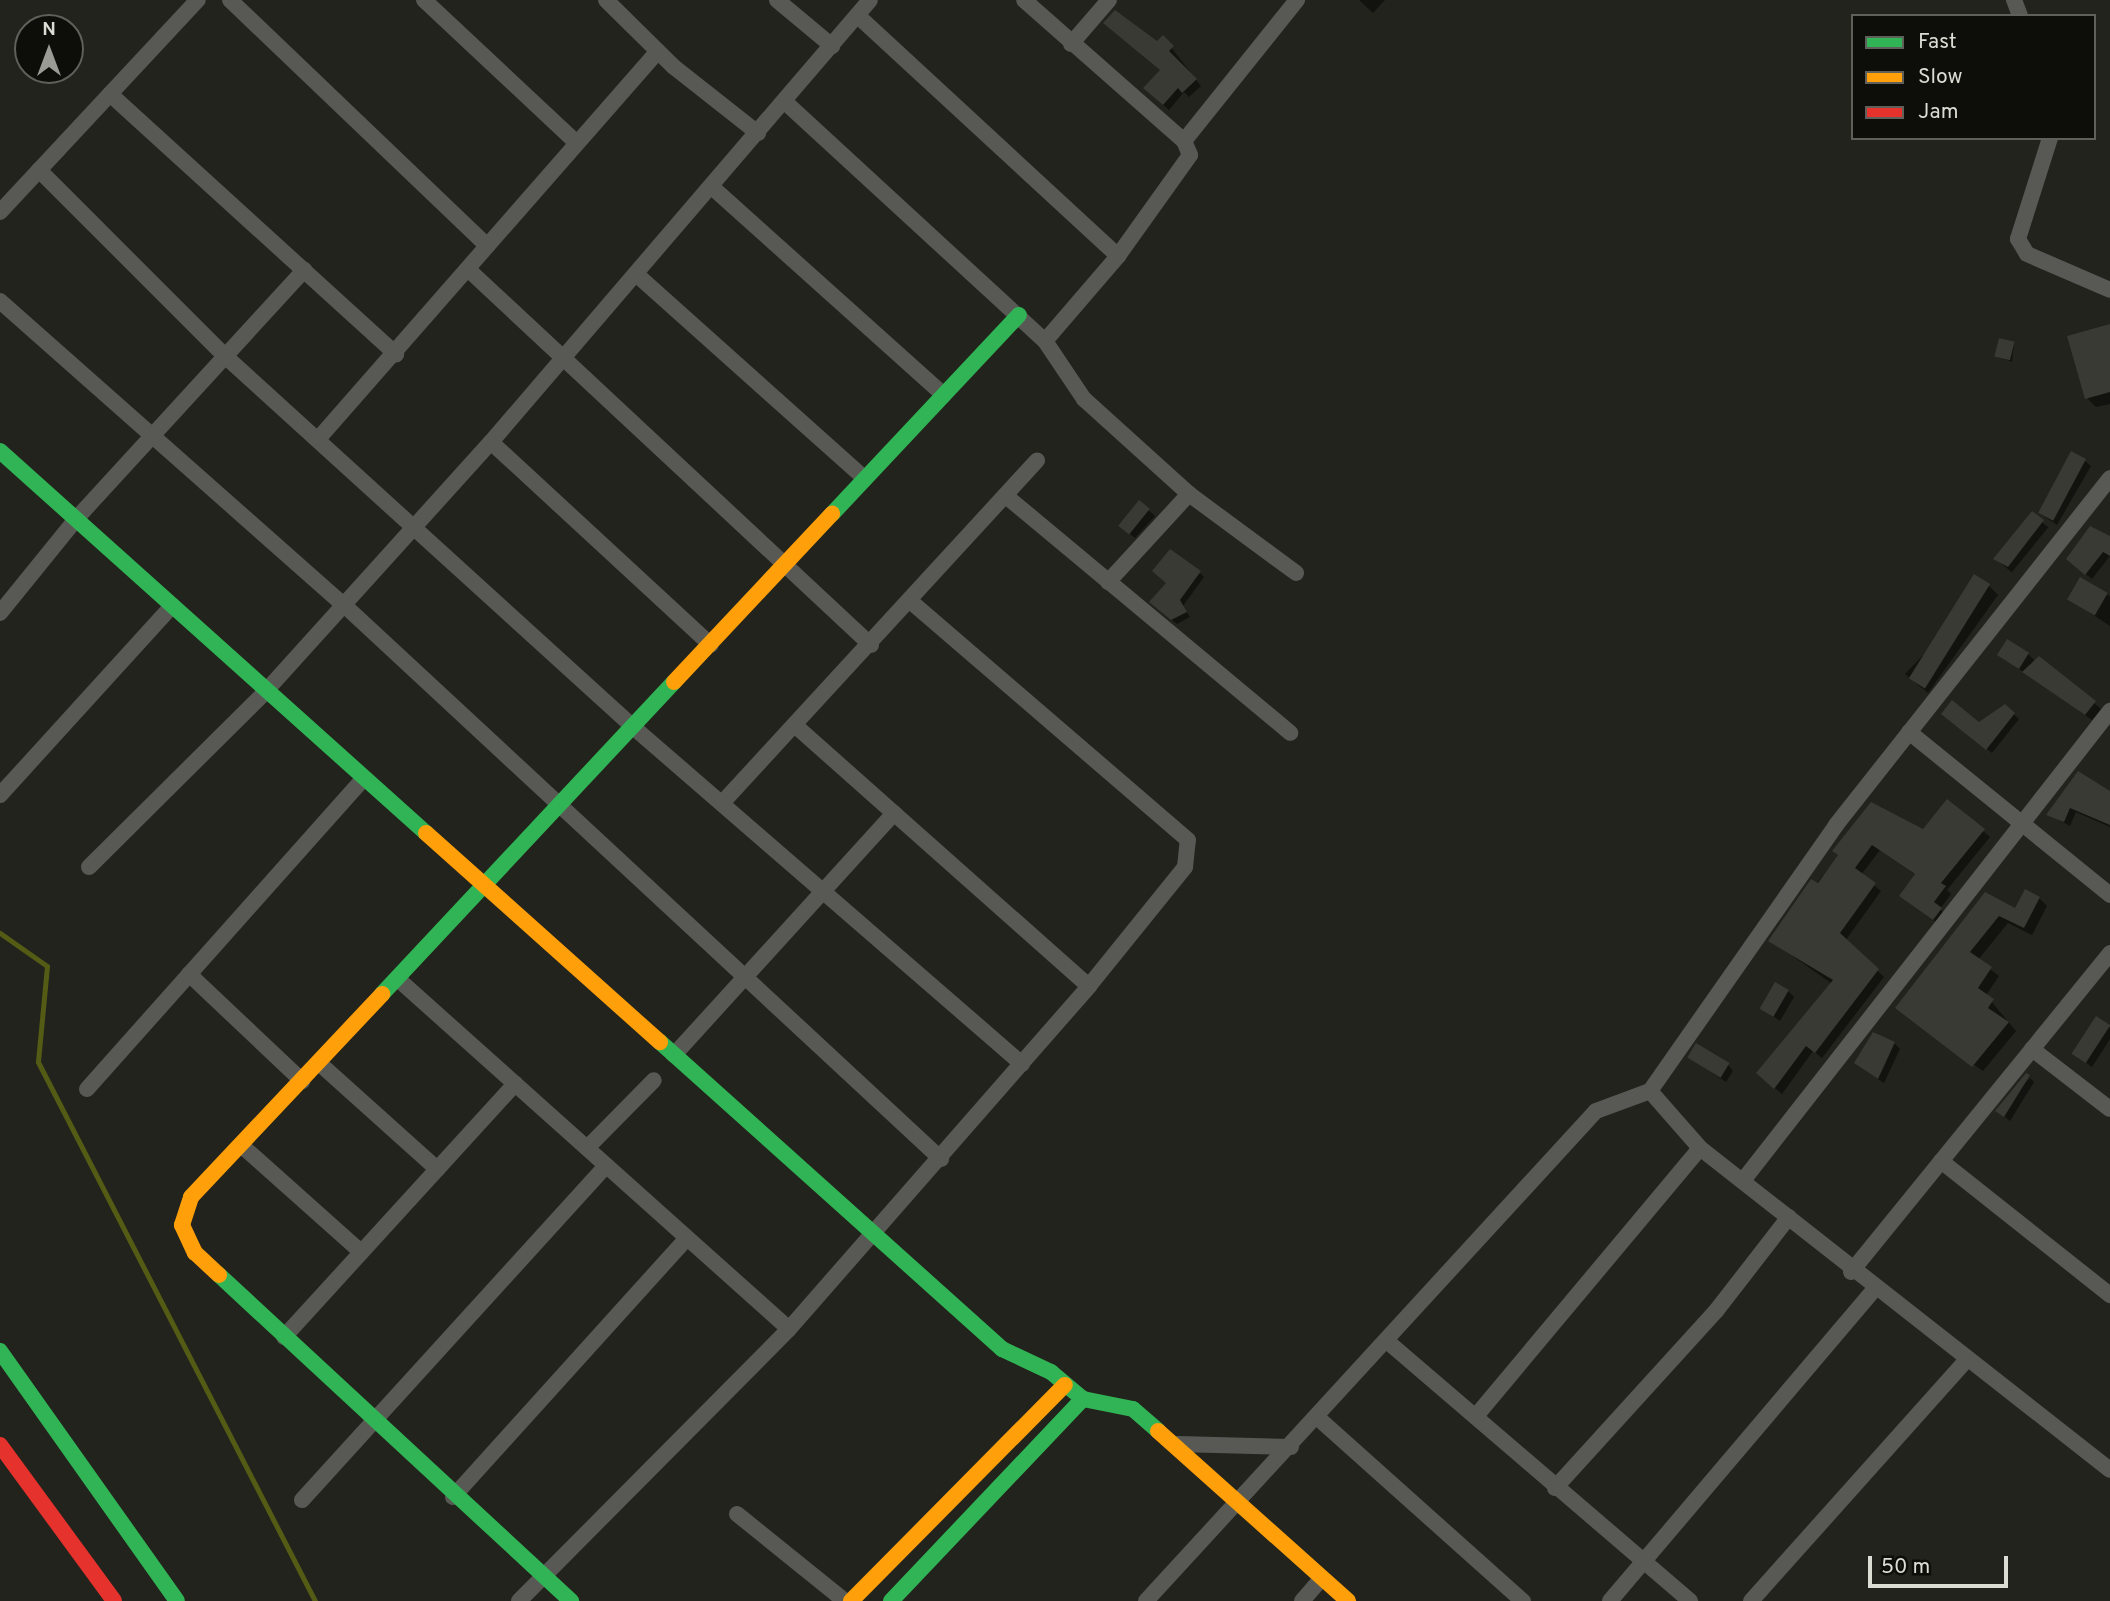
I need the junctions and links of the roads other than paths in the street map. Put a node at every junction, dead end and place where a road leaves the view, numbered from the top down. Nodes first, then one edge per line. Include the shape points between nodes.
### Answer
1 (198, 0) edge
2 (230, 0) edge
3 (424, 0) edge
4 (606, 0) edge
5 (777, 0) edge
6 (870, 0) edge
7 (1024, 0) edge
8 (1109, 0) edge
9 (1297, 0) edge
10 (858, 16) junction
11 (1071, 44) junction
12 (832, 46) junction
13 (658, 51) junction
14 (110, 94) junction
15 (784, 101) junction
16 (758, 133) junction
17 (2048, 140) edge
18 (1184, 141) junction
19 (577, 143) junction
20 (39, 170) junction
21 (713, 188) junction
22 (0, 212) edge
23 (487, 246) junction
24 (1118, 256) junction
25 (304, 270) junction
26 (471, 272) junction
27 (636, 274) junction
28 (2110, 290) edge
29 (0, 301) edge
30 (1019, 315) junction
31 (1045, 341) junction
32 (396, 355) junction
33 (225, 356) junction
34 (562, 356) junction
35 (944, 395) junction
36 (319, 438) junction
37 (150, 439) junction
38 (491, 442) junction
39 (1, 455) edge
40 (1037, 460) dead end
41 (2110, 478) edge
42 (865, 479) junction
43 (1189, 494) junction
44 (1006, 496) junction
45 (76, 519) junction
46 (414, 524) junction
47 (784, 566) junction
48 (1296, 573) dead end
49 (1108, 582) junction
50 (910, 601) junction
51 (343, 604) junction
52 (172, 606) junction
53 (0, 613) edge
54 (710, 645) junction
55 (871, 645) junction
56 (265, 692) junction
57 (2110, 710) edge
58 (632, 726) junction
59 (798, 728) junction
60 (1909, 732) junction
61 (1290, 733) dead end
62 (364, 778) junction
63 (0, 795) edge
64 (723, 802) junction
65 (560, 810) junction
66 (894, 813) junction
67 (2019, 821) junction
68 (89, 867) dead end
69 (488, 887) junction
70 (824, 892) junction
71 (2110, 895) edge
72 (2110, 953) edge
73 (189, 974) junction
74 (743, 979) junction
75 (399, 980) junction
76 (1089, 986) junction
77 (2032, 1049) junction
78 (674, 1055) junction
79 (319, 1063) junction
80 (1022, 1064) junction
81 (654, 1080) dead end
82 (302, 1081) junction
83 (515, 1084) junction
84 (86, 1089) dead end
85 (1650, 1091) junction
86 (2110, 1109) edge
87 (241, 1145) junction
88 (587, 1148) junction
89 (1700, 1148) junction
90 (941, 1159) junction
91 (1941, 1161) junction
92 (606, 1166) junction
93 (438, 1169) junction
94 (1745, 1178) junction
95 (1789, 1217) junction
96 (874, 1235) junction
97 (687, 1238) junction
98 (362, 1252) junction
99 (1851, 1272) junction
100 (1875, 1289) junction
101 (2110, 1295) edge
102 (789, 1329) junction
103 (284, 1338) junction
104 (1388, 1342) junction
105 (0, 1351) edge
106 (1967, 1359) junction
107 (1065, 1385) junction
108 (1083, 1399) junction
109 (1476, 1416) junction
110 (1318, 1418) junction
111 (374, 1422) junction
112 (1178, 1444) junction
113 (0, 1445) edge
114 (1291, 1447) junction
115 (2110, 1470) edge
116 (1555, 1488) junction
117 (453, 1497) junction
118 (302, 1500) dead end
119 (1239, 1501) junction
120 (737, 1514) dead end
121 (1641, 1565) junction
122 (543, 1578) junction
123 (1322, 1578) junction
124 (114, 1601) edge
125 (177, 1601) edge
126 (519, 1601) edge
127 (571, 1601) edge
128 (845, 1601) edge
129 (851, 1601) edge
130 (891, 1601) edge
131 (1146, 1601) edge
132 (1302, 1601) edge
133 (1348, 1601) edge
134 (1523, 1601) edge
135 (1610, 1601) edge
136 (1690, 1601) edge
137 (1751, 1601) edge

1 - 14 street
2 - 23 street
3 - 19 street
4 - 13 street
5 - 12 street
6 - 10 street
7 - 11 street
8 - 11 street
9 - 18 street
10 - 12 street
10 - 24 street
11 - 18 street
12 - 15 street
13 - 16 street
13 - 19 street
14 - 20 street
14 - 25 street
15 - 16 street
15 - 30 street
16 - 21 street
17 - 28 street via 2018,239 2027,254
18 - 24 street via 1190,155
19 - 23 street
20 - 22 street
20 - 33 street
21 - 27 street
21 - 35 street
23 - 26 street
24 - 31 street
25 - 32 street
25 - 33 street
26 - 32 street
26 - 34 street
27 - 34 street
27 - 42 street
29 - 37 street
30 - 31 street
30 - 35 street
31 - 43 street via 1084,399
32 - 36 street
33 - 36 street
33 - 37 street
34 - 38 street
34 - 47 street
35 - 42 street
36 - 46 street
37 - 45 street
37 - 51 street
38 - 46 street
38 - 54 street
39 - 45 street
40 - 44 street
41 - 60 street
42 - 47 street
43 - 48 street
43 - 49 street
44 - 49 street
44 - 50 street
45 - 52 street
45 - 53 street
46 - 51 street
46 - 58 street
47 - 54 street
47 - 55 street
49 - 61 street
50 - 55 street
50 - 76 street via 1188,840 1185,867
51 - 56 street
51 - 65 street
52 - 56 street
52 - 63 street
54 - 58 street
55 - 59 street
56 - 62 street
56 - 68 street
57 - 67 street
58 - 64 street
58 - 65 street
59 - 64 street
59 - 66 street
60 - 67 street
60 - 85 street via 1836,825
62 - 69 street
62 - 73 street
64 - 70 street
65 - 69 street
65 - 74 street
66 - 70 street
66 - 76 street
67 - 71 street
67 - 94 street
69 - 75 street
69 - 78 street
70 - 74 street
70 - 80 street
72 - 77 street
73 - 82 street
73 - 84 street
74 - 78 street
74 - 90 street
75 - 79 street
75 - 83 street
76 - 80 street
77 - 86 street
77 - 91 street
78 - 96 street
79 - 82 street
79 - 93 street
80 - 90 street
81 - 88 street
82 - 87 street
83 - 88 street
83 - 93 street
85 - 89 street
85 - 104 street via 1596,1111
87 - 98 street
87 - 103 street via 191,1197 182,1225 195,1253
88 - 92 street
89 - 94 street
89 - 109 street
90 - 96 street
91 - 99 street
91 - 101 street
92 - 97 street
92 - 111 street
93 - 98 street
94 - 95 street
95 - 99 street
95 - 116 street via 1716,1311
96 - 102 street
96 - 107 street via 1002,1349 1051,1372
97 - 102 street
97 - 117 street
98 - 103 street
99 - 100 street
100 - 106 street
100 - 121 street
102 - 122 street
103 - 111 street
104 - 109 street
104 - 110 street
105 - 125 street
106 - 115 street
106 - 137 street
107 - 108 street
107 - 129 street
108 - 112 street via 1133,1409
108 - 130 street
109 - 116 street
110 - 114 street
110 - 134 street
111 - 117 street
111 - 118 street
112 - 114 street
112 - 119 street
113 - 124 street
114 - 119 street
116 - 121 street
117 - 122 street
119 - 123 street
119 - 131 street
120 - 128 street
121 - 135 street
121 - 136 street
122 - 126 street
122 - 127 street
123 - 132 street
123 - 133 street

